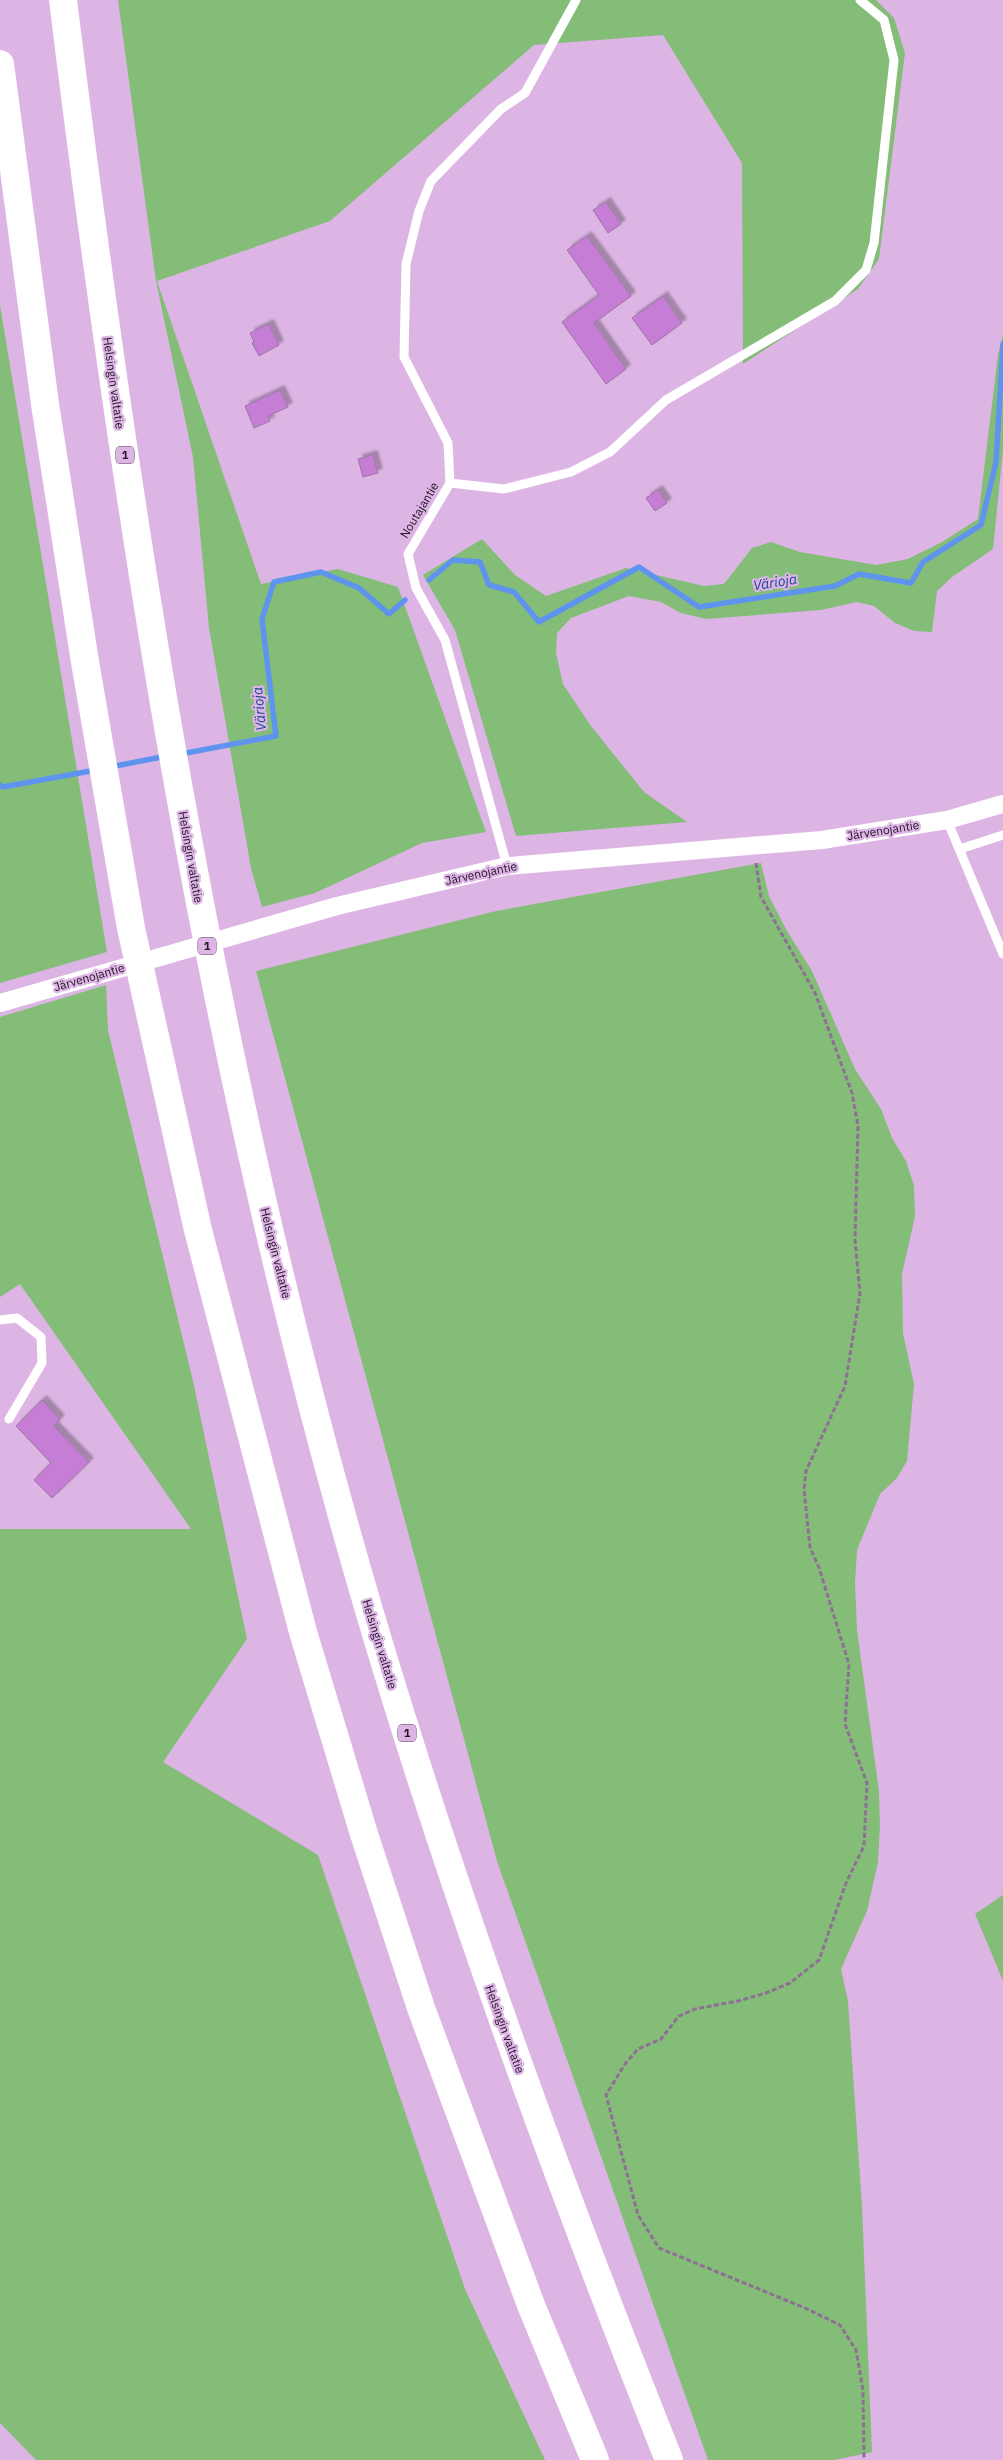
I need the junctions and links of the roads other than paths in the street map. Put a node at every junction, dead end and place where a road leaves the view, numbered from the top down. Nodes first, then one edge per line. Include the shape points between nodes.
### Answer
1 (63, 0) edge
2 (576, 0) edge
3 (860, 0) edge
4 (0, 64) edge
5 (450, 482) junction
6 (1003, 804) edge
7 (947, 820) junction
8 (1003, 835) edge
9 (960, 849) junction
10 (507, 866) junction
11 (1003, 954) edge
12 (0, 1003) edge
13 (0, 1320) edge
14 (10, 1419) dead end
15 (595, 2460) edge
16 (669, 2460) edge

1 - 16 highway, Helsingin valtatie / 1 via 118,407 199,907 265,1212 370,1613 430,1810 492,1993 597,2278
2 - 5 lane via 525,94 501,110 431,180 419,211 406,264 404,357 448,443
3 - 5 lane, Noutajantie via 884,20 894,60 874,243 866,270 835,301 666,400 610,452 571,472 504,489
4 - 15 highway via 45,404 84,662 146,1003 198,1230 255,1458 364,1834 425,2017 531,2304
5 - 10 lane, Noutajantie via 408,554 416,588 445,640
6 - 7 street, Järvenojantie
7 - 9 lane
7 - 10 street, Järvenojantie via 822,840
8 - 9 lane
9 - 11 lane
10 - 12 street, Järvenojantie via 337,906
13 - 14 lane via 17,1318 41,1337 42,1363

